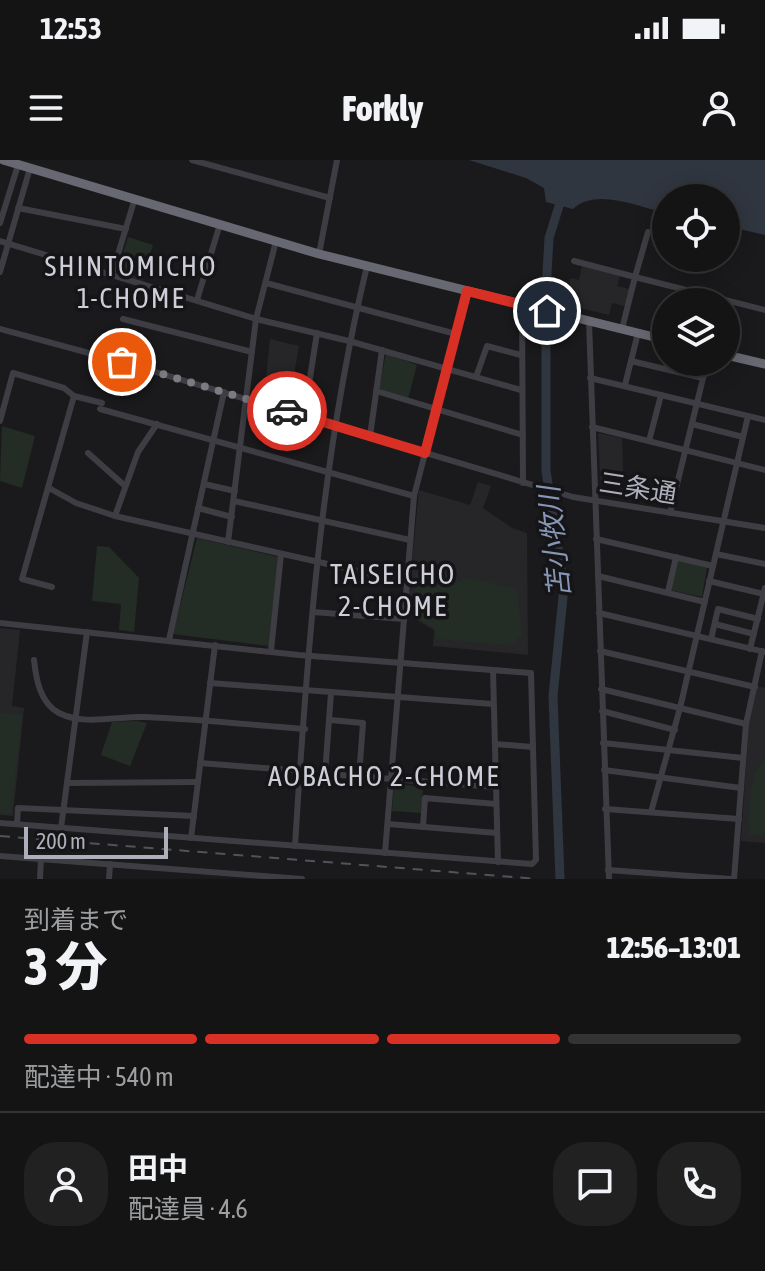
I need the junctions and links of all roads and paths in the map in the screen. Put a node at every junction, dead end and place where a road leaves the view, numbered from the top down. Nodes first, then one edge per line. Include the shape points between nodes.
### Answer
1 (3, 160) edge
2 (192, 160) edge
3 (337, 160) edge
4 (18, 165) junction
5 (30, 168) junction
6 (135, 198) junction
7 (330, 198) junction
8 (18, 208) junction
9 (2, 210) edge
10 (0, 223) edge
11 (220, 224) junction
12 (126, 229) junction
13 (648, 232) dead end
14 (0, 241) edge
15 (276, 241) junction
16 (9, 242) junction
17 (319, 254) junction
18 (574, 261) dead end
19 (367, 266) junction
20 (0, 272) edge
21 (112, 274) junction
22 (635, 277) junction
23 (266, 283) junction
24 (677, 288) edge
25 (467, 291) junction
26 (197, 300) junction
27 (740, 304) edge
28 (524, 305) junction
29 (357, 307) junction
30 (765, 310) edge
31 (123, 319) dead end
32 (256, 319) junction
33 (589, 321) junction
34 (0, 329) edge
35 (622, 329) junction
36 (317, 333) junction
37 (638, 333) junction
38 (456, 334) junction
39 (652, 336) edge
40 (349, 341) junction
41 (382, 350) junction
42 (252, 352) junction
43 (521, 355) junction
44 (740, 358) edge
45 (631, 361) junction
46 (765, 364) edge
47 (447, 369) junction
48 (476, 377) junction
49 (590, 378) junction
50 (703, 378) joint
51 (625, 385) junction
52 (521, 390) junction
53 (376, 391) junction
54 (224, 392) junction
55 (661, 395) junction
56 (74, 396) junction
57 (247, 398) junction
58 (697, 403) junction
59 (436, 410) junction
60 (304, 416) junction
61 (748, 416) junction
62 (0, 418) edge
63 (765, 420) edge
64 (157, 424) junction
65 (692, 424) junction
66 (337, 426) junction
67 (592, 427) junction
68 (523, 435) junction
69 (370, 436) junction
70 (743, 437) junction
71 (214, 439) junction
72 (649, 441) junction
73 (241, 445) junction
74 (685, 450) junction
75 (88, 453) dead end
76 (425, 453) junction
77 (765, 458) edge
78 (737, 463) junction
79 (764, 469) edge
80 (330, 472) junction
81 (523, 483) junction
82 (204, 484) junction
83 (125, 486) junction
84 (49, 488) junction
85 (235, 491) junction
86 (414, 496) junction
87 (234, 501) junction
88 (594, 501) junction
89 (198, 508) junction
90 (670, 513) junction
91 (115, 516) junction
92 (232, 517) junction
93 (322, 520) junction
94 (723, 522) junction
95 (765, 528) edge
96 (192, 534) junction
97 (596, 539) junction
98 (410, 540) junction
99 (228, 542) junction
100 (281, 554) junction
101 (716, 554) junction
102 (676, 557) junction
103 (317, 562) junction
104 (765, 564) edge
105 (713, 566) junction
106 (598, 576) junction
107 (709, 581) junction
108 (407, 582) junction
109 (52, 587) dead end
110 (764, 591) edge
111 (668, 592) junction
112 (705, 602) junction
113 (313, 612) junction
114 (599, 613) junction
115 (404, 619) junction
116 (758, 619) junction
117 (0, 623) edge
118 (715, 624) junction
119 (87, 632) junction
120 (754, 634) junction
121 (697, 636) junction
122 (711, 639) junction
123 (169, 640) junction
124 (215, 645) junction
125 (750, 649) junction
126 (271, 651) junction
127 (600, 651) junction
128 (764, 652) edge
129 (310, 656) junction
130 (34, 660) dead end
131 (400, 662) junction
132 (493, 670) junction
133 (689, 672) junction
134 (761, 676) edge
135 (210, 683) junction
136 (39, 687) junction
137 (755, 687) junction
138 (601, 689) junction
139 (29, 691) dead end
140 (307, 691) junction
141 (331, 693) junction
142 (398, 698) junction
143 (493, 704) junction
144 (680, 708) junction
145 (602, 711) junction
146 (75, 718) junction
147 (330, 720) junction
148 (206, 721) junction
149 (746, 724) junction
150 (305, 729) junction
151 (675, 730) junction
152 (603, 743) junction
153 (495, 744) junction
154 (533, 747) junction
155 (670, 750) junction
156 (743, 758) junction
157 (200, 763) junction
158 (604, 770) junction
159 (302, 772) junction
160 (325, 774) junction
161 (359, 777) junction
162 (662, 777) junction
163 (391, 779) junction
164 (198, 782) junction
165 (67, 783) junction
166 (496, 787) junction
167 (741, 788) junction
168 (496, 804) junction
169 (605, 809) junction
170 (63, 810) junction
171 (651, 812) junction
172 (194, 816) junction
173 (739, 819) junction
174 (0, 823) edge
175 (17, 824) junction
176 (388, 824) junction
177 (423, 827) junction
178 (61, 828) junction
179 (497, 833) junction
180 (191, 838) junction
181 (295, 846) junction
182 (385, 853) junction
183 (0, 856) edge
184 (41, 859) junction
185 (498, 862) junction
186 (110, 864) junction
187 (182, 870) junction
188 (608, 870) junction
189 (241, 877) edge
190 (266, 878) edge
191 (289, 878) edge
192 (40, 879) edge
193 (109, 879) edge
194 (181, 879) edge
195 (302, 879) edge
196 (609, 879) edge
197 (732, 879) edge

1 - 4 highway
2 - 7 street
3 - 7 street
4 - 5 highway
4 - 9 street
5 - 6 highway
5 - 8 street
6 - 11 highway
6 - 12 street
7 - 17 street
8 - 12 street
8 - 16 street
9 - 10 street
11 - 15 highway
11 - 26 street
12 - 21 street
13 - 22 street
14 - 16 street
15 - 17 highway
15 - 23 street
16 - 20 street
16 - 21 street
17 - 19 highway
18 - 22 street
19 - 25 highway
19 - 29 street
21 - 26 street
22 - 24 street
22 - 35 street
23 - 29 street
23 - 32 street
25 - 28 highway
25 - 38 street
26 - 32 street
27 - 30 street
28 - 33 highway
28 - 43 street
29 - 38 street
29 - 40 street
31 - 42 street
32 - 36 street
32 - 42 street
33 - 35 highway
33 - 49 street
34 - 54 street, 三条通
35 - 37 highway
36 - 40 street
36 - 60 street
37 - 39 highway
37 - 45 street
38 - 47 street
40 - 41 street
40 - 66 street
41 - 47 street
41 - 53 street
42 - 57 street
43 - 48 street via 487,346
43 - 52 street
44 - 46 highway
45 - 50 street
45 - 51 street
47 - 48 street
47 - 59 street
48 - 52 street
49 - 51 street
49 - 67 street
50 - 58 street
51 - 55 street
52 - 68 street
53 - 59 street
53 - 69 street
54 - 57 street, 三条通
54 - 71 street
55 - 58 street
55 - 72 street
56 - 62 street via 13,373
56 - 64 street
56 - 84 street
57 - 60 street, 三条通
57 - 73 street
58 - 61 street
58 - 65 street
59 - 68 street
59 - 76 street
60 - 66 street, 三条通
61 - 63 street
61 - 70 street
64 - 71 street
64 - 83 street via 138,452
65 - 70 street
65 - 74 street
66 - 69 street, 三条通
66 - 80 street
67 - 72 street
67 - 88 street
68 - 81 street
69 - 76 street, 三条通
70 - 78 street
71 - 73 street
71 - 82 street
72 - 74 street
73 - 80 street
73 - 85 street
74 - 78 street
74 - 90 street
75 - 83 street
76 - 81 street, 三条通
76 - 86 street
77 - 79 street
78 - 79 street
78 - 94 street
80 - 86 street
80 - 93 street
81 - 88 street, 三条通
82 - 85 street
82 - 89 street
83 - 91 street
84 - 91 street
84 - 109 street via 22,579
85 - 87 street
86 - 98 street
87 - 92 street
87 - 93 street
88 - 90 street, 三条通
88 - 97 street
89 - 92 street
89 - 96 street
90 - 94 street, 三条通
91 - 96 street
92 - 99 street
93 - 98 street
93 - 103 street
94 - 95 street, 三条通
94 - 101 street
96 - 99 street
96 - 123 street
97 - 102 street
97 - 106 street
98 - 108 street
99 - 100 street
100 - 103 street
100 - 126 street
101 - 104 street
101 - 105 street
102 - 105 street
102 - 111 street
103 - 108 street
103 - 113 street
105 - 107 street
106 - 111 street
106 - 114 street
107 - 110 street
107 - 112 street
108 - 115 street
110 - 116 street
111 - 112 street
112 - 121 street
113 - 115 street
113 - 129 street
114 - 121 street
114 - 127 street
115 - 131 street
116 - 118 street via 718,609
116 - 120 street
117 - 119 street
118 - 120 street
118 - 122 street
119 - 123 street
119 - 146 street
120 - 125 street
121 - 122 street
121 - 133 street
122 - 125 street
123 - 124 street
124 - 126 street
124 - 135 street
125 - 128 street
126 - 129 street
127 - 133 street
127 - 138 street
128 - 134 street
129 - 131 street
129 - 140 street
130 - 136 street
131 - 132 street
131 - 142 street
132 - 143 street
132 - 154 street via 531,673
133 - 137 street
133 - 144 street
134 - 137 street
135 - 140 street
135 - 148 street
136 - 139 street
136 - 146 street via 52,708
137 - 149 street
138 - 144 street
138 - 145 street
140 - 141 street
140 - 150 street
141 - 142 street
141 - 147 street
142 - 143 street
142 - 163 street
143 - 153 street
144 - 149 street
144 - 151 street
145 - 151 street
145 - 152 street
146 - 148 street
146 - 165 street
147 - 160 street
147 - 161 street via 363,723
148 - 150 street
148 - 157 street
149 - 156 street
150 - 159 street
151 - 155 street
152 - 155 street
152 - 158 street
153 - 154 street
153 - 166 street
154 - 185 street via 536,860
155 - 156 street
155 - 162 street
156 - 167 street
157 - 159 street
157 - 164 street
158 - 162 street
158 - 169 street
159 - 160 street
159 - 181 street
160 - 161 street
161 - 163 street
162 - 167 street
162 - 171 street
163 - 166 street
163 - 176 street
164 - 165 street
164 - 172 street
165 - 170 street
166 - 168 street
167 - 173 street
168 - 177 street via 425,798
168 - 179 street
169 - 171 street
169 - 188 street
170 - 172 street
170 - 175 street via 18,808
170 - 178 street
171 - 173 street
172 - 180 street
173 - 197 street
174 - 175 street
175 - 178 street
176 - 177 street
176 - 182 street
177 - 179 street
178 - 180 street
179 - 185 street
180 - 181 street
181 - 182 street
182 - 185 street
183 - 184 street
184 - 186 street
184 - 192 street
186 - 187 street
186 - 193 street
187 - 189 street
187 - 194 street
188 - 196 street
188 - 197 street
189 - 190 street
190 - 191 street
191 - 195 street

